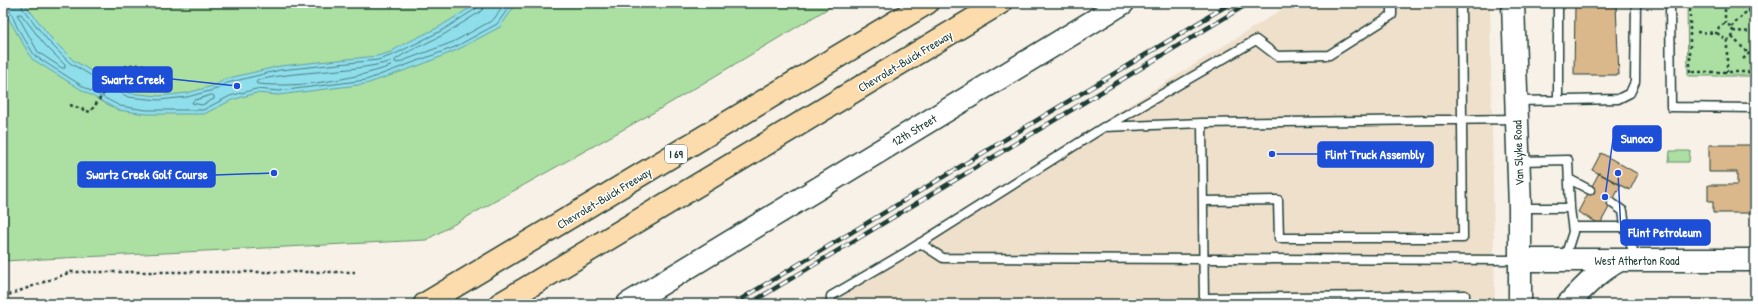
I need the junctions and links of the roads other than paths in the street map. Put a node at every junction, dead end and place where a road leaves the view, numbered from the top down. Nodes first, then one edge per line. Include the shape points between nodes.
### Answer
1 (926, 3) edge
2 (1000, 3) edge
3 (1122, 3) edge
4 (1392, 3) edge
5 (1461, 3) edge
6 (1513, 3) edge
7 (1558, 3) edge
8 (1636, 3) edge
9 (1670, 3) edge
10 (1558, 100) junction
11 (1755, 108) edge
12 (1517, 110) junction
13 (1462, 120) junction
14 (1202, 123) junction
15 (1104, 127) junction
16 (1518, 161) junction
17 (1569, 178) junction
18 (1590, 190) dead end
19 (1203, 201) junction
20 (1612, 203) dead end
21 (1520, 208) junction
22 (1570, 208) junction
23 (1573, 227) junction
24 (1626, 227) junction
25 (920, 243) junction
26 (1204, 259) junction
27 (1520, 260) junction
28 (1564, 260) junction
29 (1629, 260) junction
30 (1755, 260) edge
31 (1204, 301) edge
32 (425, 304) edge
33 (500, 304) edge
34 (628, 304) edge
35 (831, 304) edge
36 (1465, 304) edge
37 (1520, 304) edge
38 (1568, 304) edge

1 - 32 highway, Chevrolet-Buick Freeway / I 69
2 - 33 highway, Chevrolet-Buick Freeway
3 - 34 street, 12th Street
4 - 15 lane via 1392,15 1329,55 1277,56 1256,40
5 - 13 lane
6 - 12 street, Van Slyke Road
7 - 10 lane
8 - 10 lane via 1635,82 1630,94 1618,99
9 - 11 lane via 1671,107
10 - 12 lane
12 - 13 lane
12 - 16 street, Van Slyke Road
13 - 14 lane
13 - 19 lane via 1463,238 1279,238 1278,200
14 - 15 lane
14 - 19 lane
15 - 25 lane
16 - 17 lane via 1568,160
16 - 21 street, Van Slyke Road
17 - 18 lane
17 - 22 lane
19 - 26 lane
20 - 24 lane via 1623,211
21 - 22 lane
21 - 27 street, Van Slyke Road
22 - 23 lane
23 - 24 lane
23 - 28 lane
24 - 29 lane
25 - 26 lane via 943,258
25 - 35 lane via 831,296
26 - 27 lane
26 - 31 lane
27 - 28 street, West Atherton Road
27 - 37 street, Van Slyke Road
28 - 29 street, West Atherton Road
29 - 30 street, West Atherton Road
29 - 38 street via 1610,266 1592,278
31 - 36 lane via 1465,295

